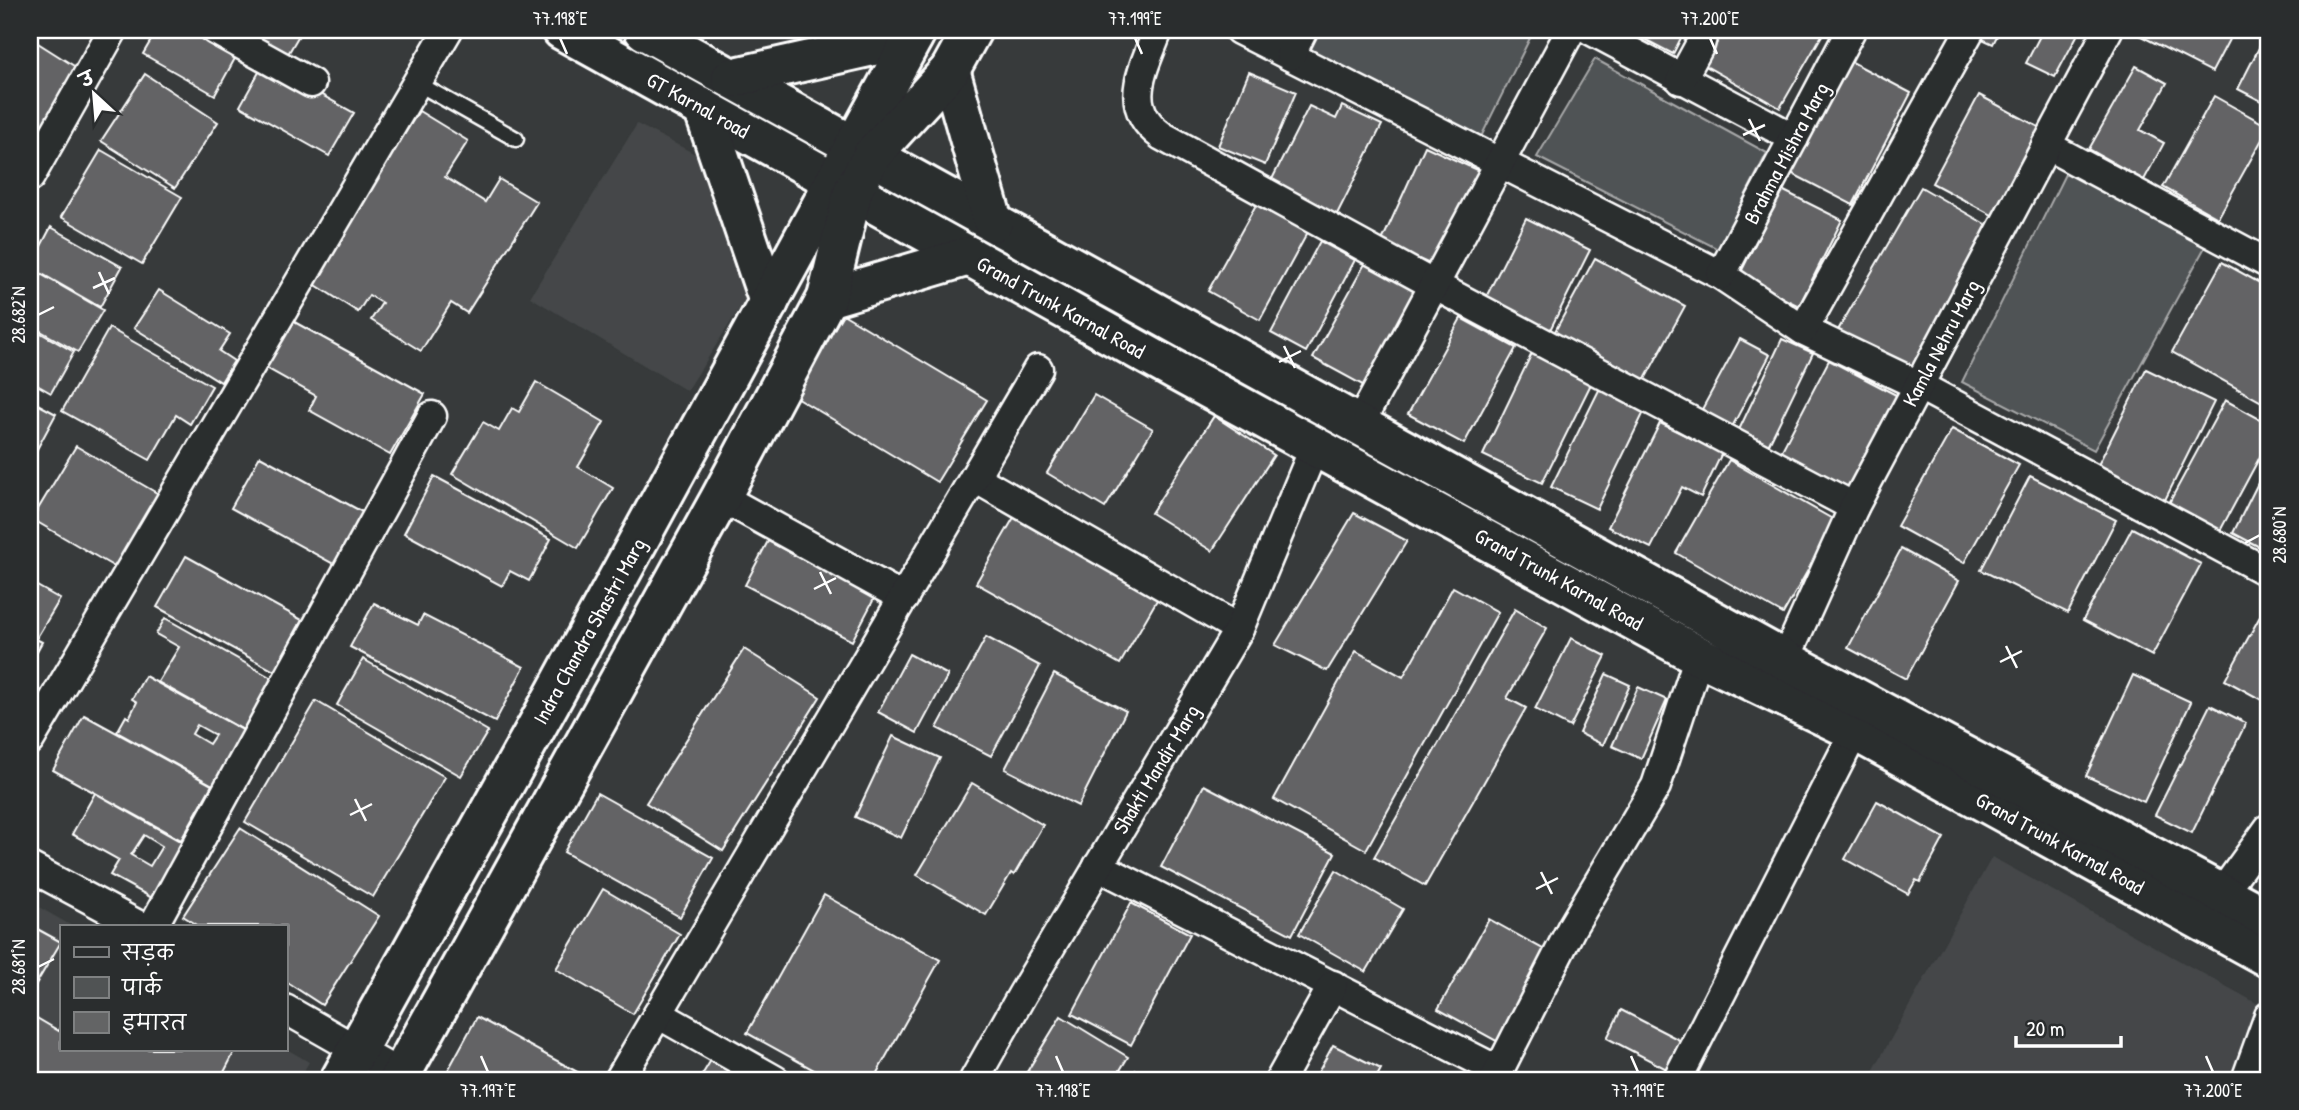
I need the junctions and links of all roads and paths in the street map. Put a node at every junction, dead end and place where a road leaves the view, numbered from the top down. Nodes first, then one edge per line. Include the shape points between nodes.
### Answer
1 (113, 30) edge
2 (215, 30) edge
3 (448, 30) edge
4 (562, 30) edge
5 (644, 30) edge
6 (972, 30) edge
7 (1158, 30) edge
8 (1239, 30) edge
9 (1303, 30) edge
10 (1571, 30) edge
11 (1590, 30) edge
12 (1704, 30) edge
13 (1851, 30) edge
14 (1970, 30) edge
15 (2108, 30) edge
16 (915, 33) edge
17 (1290, 55) junction
18 (950, 70) junction
19 (731, 78) junction
20 (1681, 80) junction
21 (311, 83) dead end
22 (417, 83) junction
23 (703, 108) junction
24 (1794, 138) junction
25 (516, 139) dead end
26 (2046, 145) junction
27 (863, 150) junction
28 (1501, 163) junction
29 (30, 177) edge
30 (844, 186) junction
31 (993, 222) junction
32 (969, 256) junction
33 (2269, 264) edge
34 (1721, 275) junction
35 (1436, 286) junction
36 (827, 298) junction
37 (769, 302) junction
38 (1803, 330) junction
39 (1038, 369) dead end
40 (1918, 385) junction
41 (432, 416) dead end
42 (1359, 425) junction
43 (1315, 446) junction
44 (975, 478) junction
45 (721, 497) junction
46 (1854, 507) junction
47 (2269, 573) edge
48 (904, 598) junction
49 (1239, 629) junction
50 (1699, 656) junction
51 (1785, 660) junction
52 (1854, 731) junction
53 (30, 740) edge
54 (2269, 828) edge
55 (1098, 866) junction
56 (30, 867) edge
57 (2222, 893) junction
58 (2269, 919) edge
59 (138, 925) edge
60 (154, 925) edge
61 (2269, 958) edge
62 (1333, 985) junction
63 (287, 1011) edge
64 (658, 1014) junction
65 (2269, 1016) edge
66 (348, 1065) edge
67 (1496, 1076) edge
68 (403, 1079) edge
69 (619, 1080) edge
70 (775, 1080) edge
71 (974, 1080) edge
72 (1280, 1080) edge
73 (1677, 1080) edge
74 (2246, 1080) edge

1 - 29 street
2 - 21 street
3 - 22 street
4 - 23 main road, GT Karnal road
5 - 19 main road, GT Karnal road
6 - 18 main road
7 - 35 street via 1137,91 1143,119 1152,129
8 - 17 street
9 - 17 street
10 - 28 street
11 - 20 street
12 - 20 street
13 - 24 street, Brahma Mishra Marg
14 - 38 street
15 - 26 street, Kamla Nehru Marg
16 - 19 main road
16 - 27 main road
17 - 28 street
18 - 27 main road
18 - 31 main road
19 - 27 main road, GT Karnal road
20 - 24 street
22 - 25 lane
22 - 53 street
23 - 30 main road, GT Karnal road
23 - 37 main road
24 - 34 street, Brahma Mishra Marg
26 - 33 street
26 - 40 street, Kamla Nehru Marg
27 - 30 main road
27 - 31 main road, Grand Trunk Karnal Road
28 - 34 street
28 - 35 street
30 - 32 main road, Grand Trunk Karnal Road
30 - 36 main road
30 - 37 main road, Indra Chandra Shastri Marg
31 - 42 main road, Grand Trunk Karnal Road
32 - 36 main road
32 - 43 main road, Grand Trunk Karnal Road
34 - 38 street
35 - 42 street
35 - 46 street
36 - 45 main road
37 - 66 main road, Indra Chandra Shastri Marg
38 - 40 street
39 - 44 street
40 - 46 street, Kamla Nehru Marg
40 - 47 street
41 - 60 street
42 - 51 main road, Grand Trunk Karnal Road
43 - 49 street, Shakti Mandir Marg
43 - 50 main road, Grand Trunk Karnal Road
44 - 48 street
44 - 49 street
45 - 48 street
45 - 68 main road
46 - 51 street, Kamla Nehru Marg
48 - 64 street
49 - 55 street, Shakti Mandir Marg
50 - 52 main road, Grand Trunk Karnal Road
50 - 67 street via 1656,786 1572,927
51 - 57 main road, Grand Trunk Karnal Road
52 - 61 main road, Grand Trunk Karnal Road
52 - 73 street
54 - 57 street
55 - 62 street
55 - 71 street, Shakti Mandir Marg
56 - 59 street
57 - 58 main road, Grand Trunk Karnal Road
62 - 67 street
62 - 72 street
63 - 66 street
64 - 69 street
64 - 70 street
65 - 74 street
66 - 68 street

